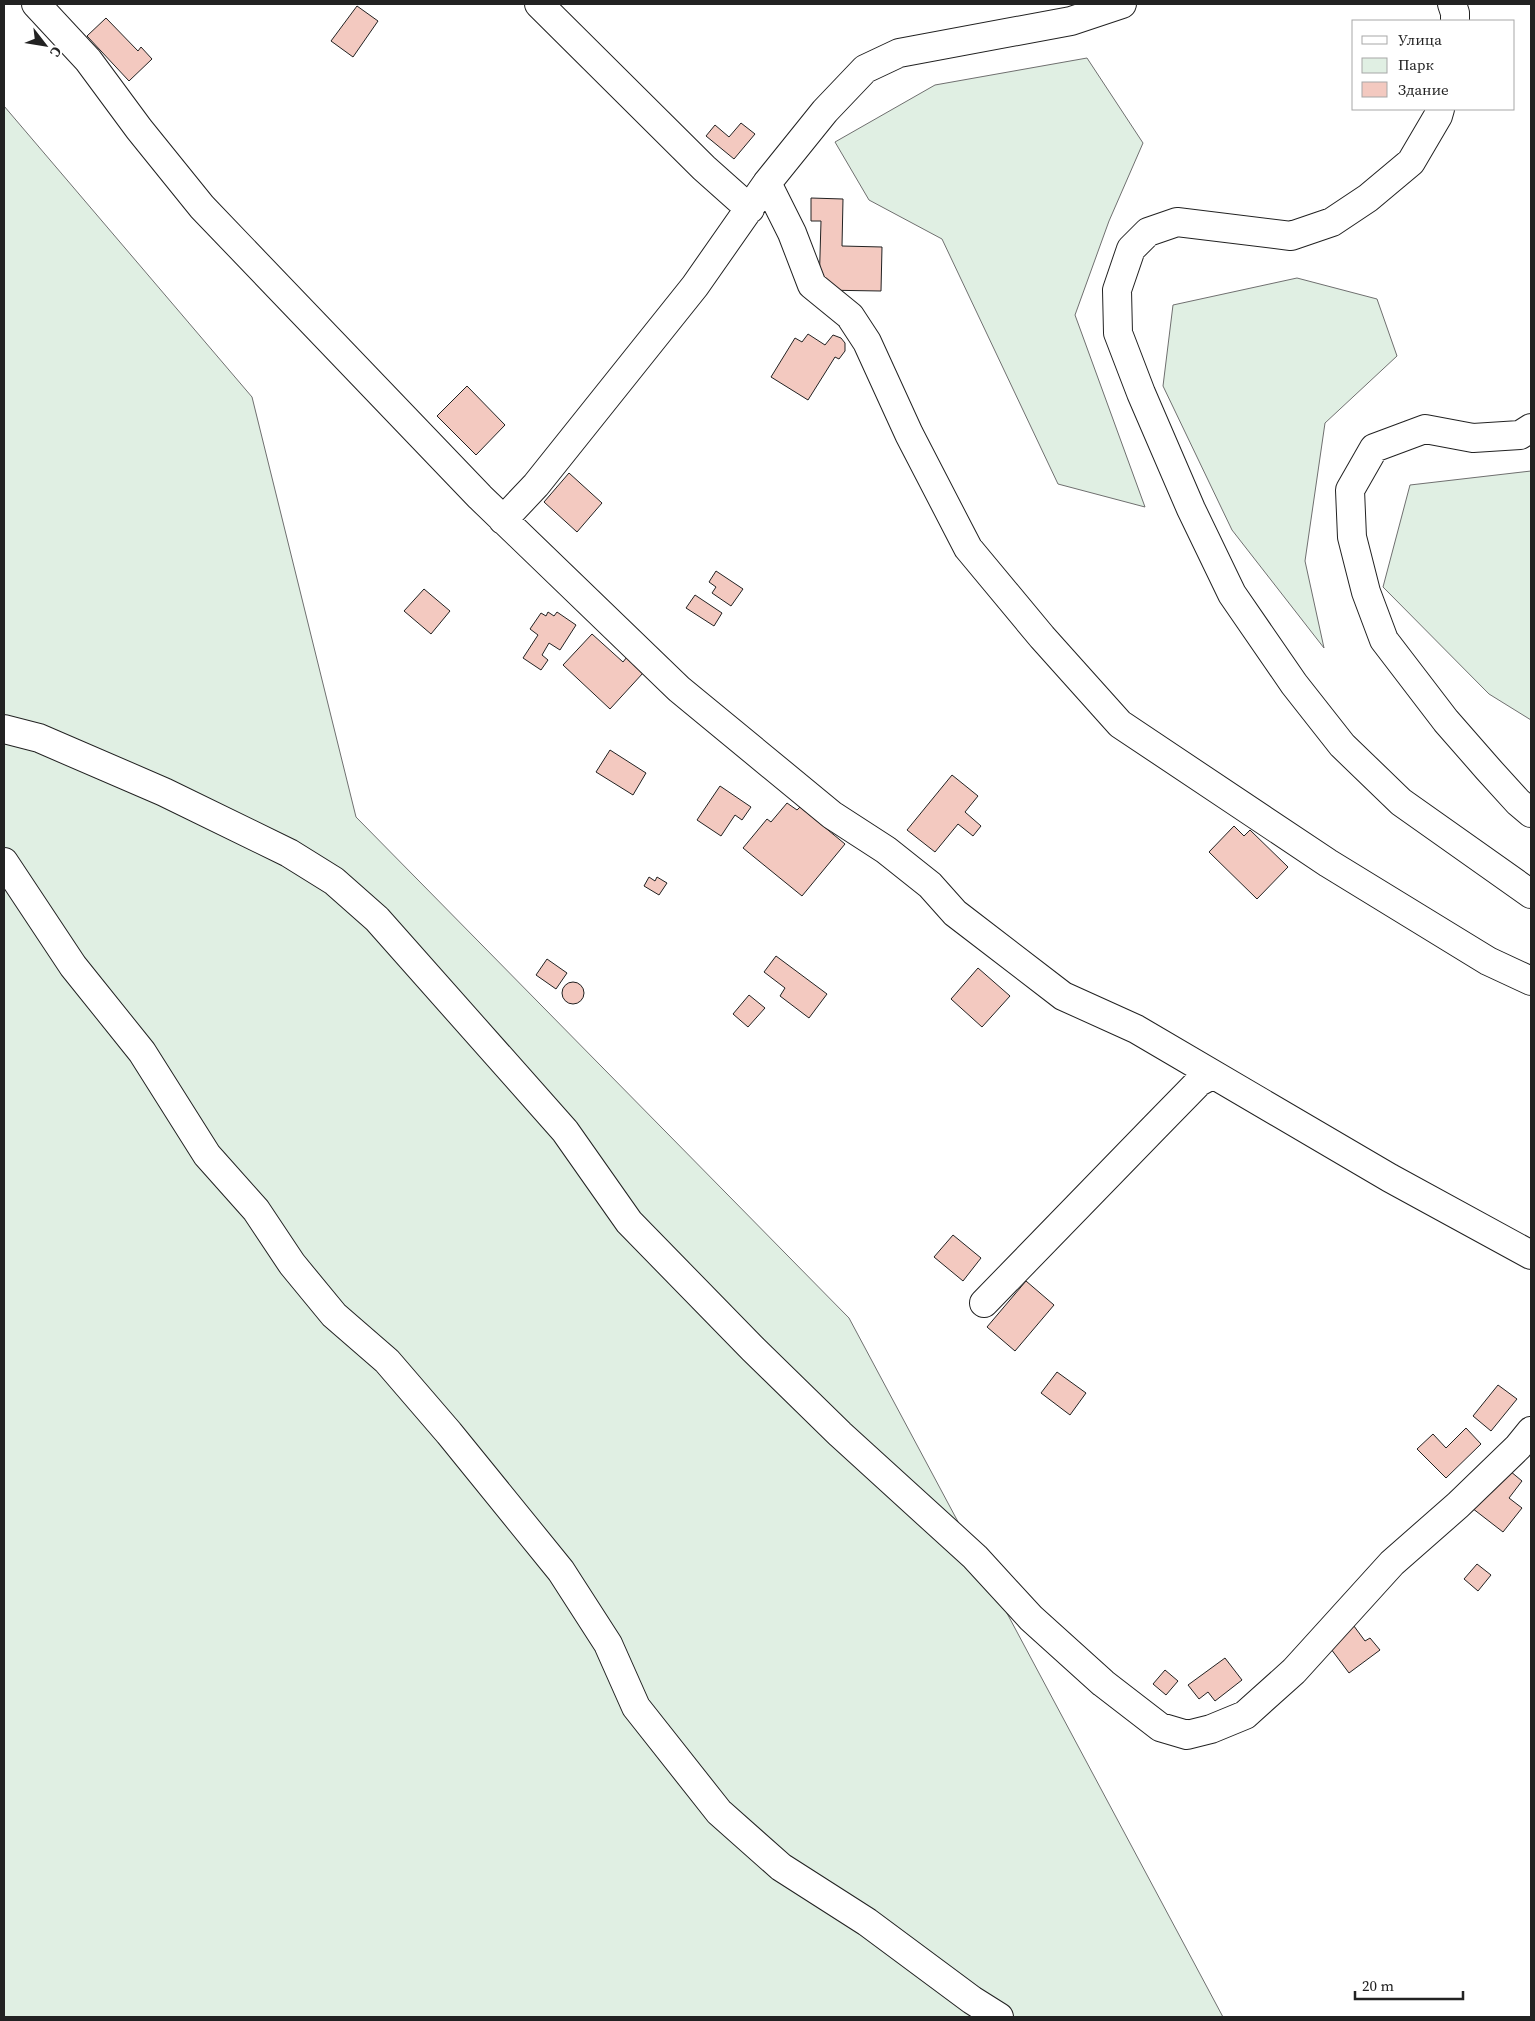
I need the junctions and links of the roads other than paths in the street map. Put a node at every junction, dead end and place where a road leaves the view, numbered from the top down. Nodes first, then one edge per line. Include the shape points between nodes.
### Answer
1 (36, 4) edge
2 (539, 4) edge
3 (1122, 4) edge
4 (1452, 4) edge
5 (1455, 20) edge
6 (1440, 110) edge
7 (767, 183) junction
8 (750, 209) junction
9 (1531, 428) edge
10 (503, 520) junction
11 (4, 729) edge
12 (1531, 812) edge
13 (4, 862) edge
14 (1531, 894) edge
15 (1531, 981) edge
16 (1212, 1075) junction
17 (1531, 1255) edge
18 (984, 1303) dead end
19 (1531, 1431) edge
20 (999, 2017) edge

1 - 10 street via 88,60 202,207
2 - 8 street via 697,162
3 - 7 street via 1071,21 899,53 865,69 825,111
4 - 5 street
6 - 14 street via 1411,162 1368,198 1332,222 1291,236 1176,222 1148,232 1131,249 1117,290 1118,333 1191,509 1232,594 1294,684 1342,745 1401,802
7 - 8 street
7 - 15 street via 792,233 812,286 850,316 867,342 909,434 968,548 1042,638 1120,724 1328,863 1488,961
8 - 10 street via 696,286 536,485
9 - 12 street via 1520,435 1473,438 1425,429 1374,448 1350,490 1352,537 1366,592 1384,640 1446,721
10 - 16 street via 679,689 832,815 886,850 930,885 962,919 1063,996 1136,1029
11 - 19 street via 38,738 164,792 289,853 334,881 377,919 559,1124 629,1222 840,1434 975,1557 1031,1618 1103,1683 1160,1727 1186,1735 1211,1730 1245,1715 1294,1671 1392,1563 1458,1505
13 - 20 street via 73,966 142,1052 207,1155 256,1210 292,1264 334,1315 388,1361 561,1571 608,1644 636,1707 719,1812 781,1867 867,1922
16 - 17 street
16 - 18 street via 1199,1082

